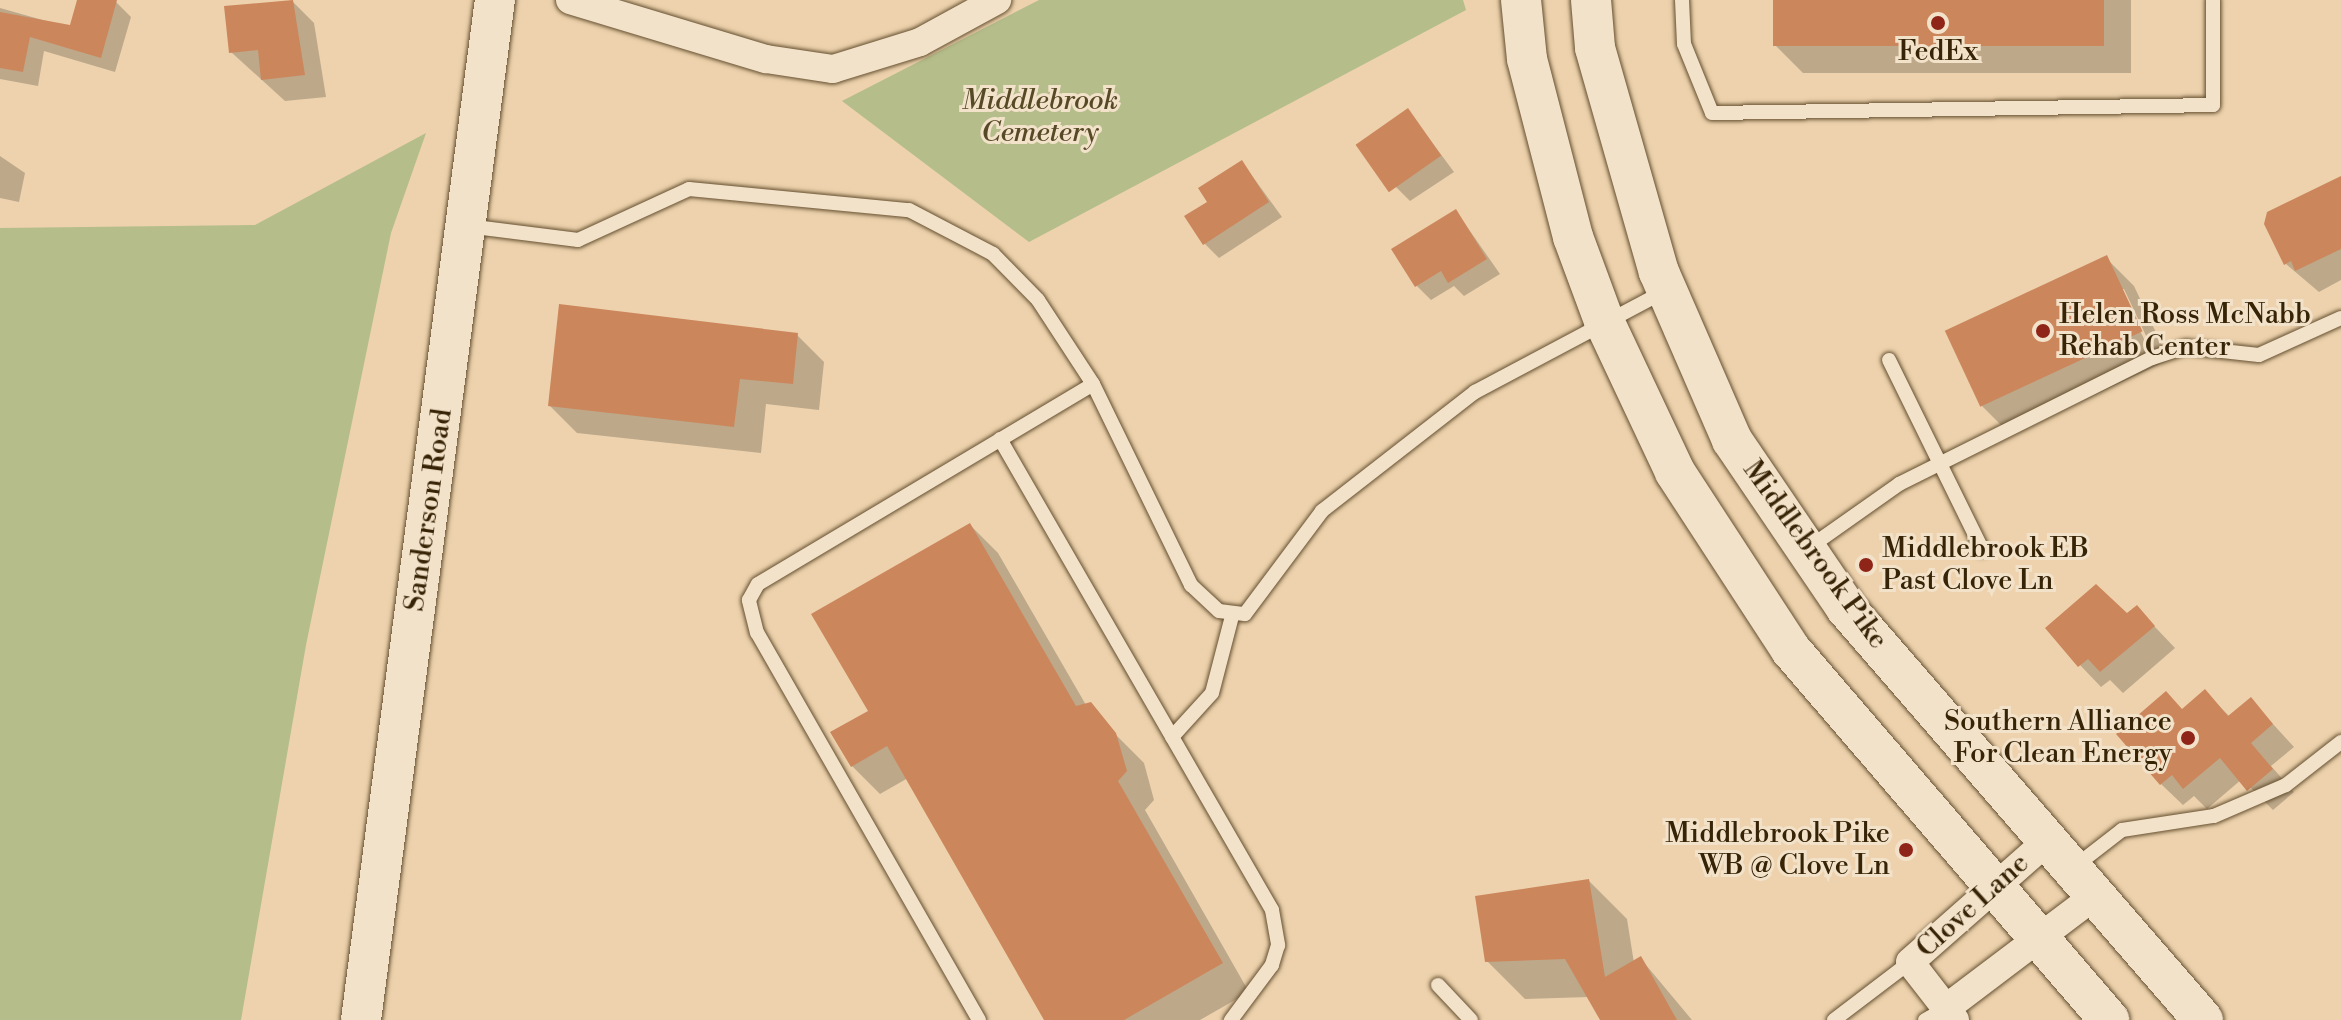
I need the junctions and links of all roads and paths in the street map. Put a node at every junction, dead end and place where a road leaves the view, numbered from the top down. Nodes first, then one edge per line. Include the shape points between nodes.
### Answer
1 (495, 0) edge
2 (570, 0) edge
3 (997, 0) edge
4 (1521, 0) edge
5 (1591, 0) edge
6 (1682, 0) edge
7 (2213, 0) edge
8 (467, 226) junction
9 (1667, 290) junction
10 (2341, 318) edge
11 (1604, 321) junction
12 (1889, 360) dead end
13 (1093, 384) junction
14 (1000, 439) junction
15 (1940, 464) junction
16 (1806, 549) junction
17 (1982, 549) dead end
18 (1232, 616) junction
19 (1172, 737) junction
20 (2341, 742) edge
21 (2069, 871) junction
22 (1992, 889) junction
23 (2039, 941) junction
24 (1910, 962) junction
25 (1438, 985) dead end
26 (1942, 1016) edge
27 (361, 1020) edge
28 (979, 1020) edge
29 (1231, 1020) edge
30 (1471, 1020) edge
31 (1834, 1020) edge
32 (2109, 1020) edge
33 (2203, 1020) edge

1 - 8 main road, Sanderson Road
2 - 3 street via 766,59 833,69 920,42
4 - 11 main road via 1527,59 1573,237
5 - 9 main road, Middlebrook Pike via 1595,48
6 - 7 lane via 1684,44 1712,113 2213,105
8 - 13 lane via 578,240 689,189 909,210 953,228 1002,262 1038,300
8 - 27 main road, Sanderson Road
9 - 11 lane
9 - 16 main road, Middlebrook Pike via 1732,440
10 - 15 lane via 2259,355 2175,349
11 - 18 lane via 1475,392 1322,511 1254,609
11 - 22 main road via 1675,472 1791,650
12 - 15 lane
13 - 14 lane
13 - 18 lane via 1191,585
14 - 19 lane
14 - 28 lane via 774,571 749,600 757,633
15 - 16 lane
15 - 17 lane
16 - 21 main road, Middlebrook Pike via 1846,608
18 - 19 lane via 1212,693
19 - 29 lane via 1278,927 1272,965
20 - 21 lane via 2286,785 2214,816 2122,830
21 - 22 street, Clove Lane
21 - 23 street, Clove Lane
21 - 33 main road, Middlebrook Pike
22 - 23 main road
22 - 24 street, Clove Lane
23 - 26 street, Clove Lane
23 - 32 main road
24 - 26 street, Clove Lane
24 - 31 lane
25 - 30 lane

